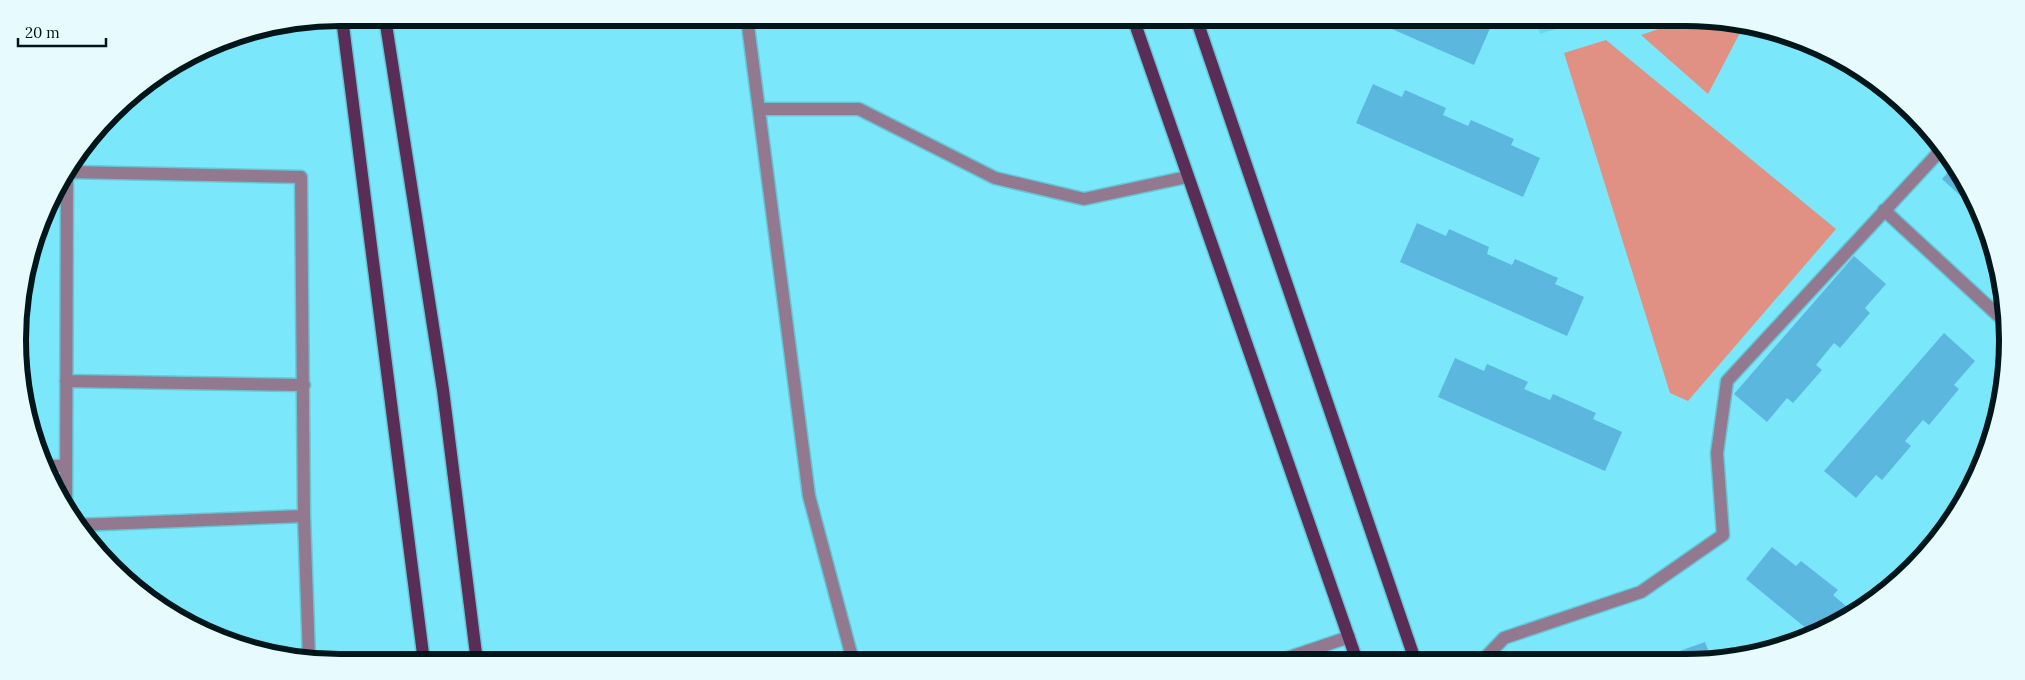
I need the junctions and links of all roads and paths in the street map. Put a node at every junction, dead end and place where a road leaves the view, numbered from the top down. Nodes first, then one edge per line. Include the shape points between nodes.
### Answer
1 (343, 26) edge
2 (386, 26) edge
3 (748, 26) edge
4 (1136, 26) edge
5 (1199, 26) edge
6 (759, 109) junction
7 (1937, 153) edge
8 (75, 172) edge
9 (1187, 177) junction
10 (67, 185) edge
11 (1884, 210) junction
12 (1998, 315) edge
13 (66, 381) junction
14 (304, 385) junction
15 (53, 466) edge
16 (66, 466) junction
17 (66, 493) edge
18 (304, 516) junction
19 (86, 525) edge
20 (1349, 637) junction
21 (309, 652) edge
22 (423, 654) edge
23 (476, 654) edge
24 (851, 654) edge
25 (1299, 654) edge
26 (1355, 654) edge
27 (1413, 654) edge
28 (1488, 654) edge

1 - 22 main road
2 - 23 main road via 444,390
3 - 6 street
4 - 9 main road
5 - 27 main road
6 - 9 street via 859,109 995,178 1084,199
6 - 24 street via 809,496
7 - 11 street
8 - 14 street via 301,177
9 - 20 main road
10 - 13 street
11 - 12 street
11 - 28 street via 1727,381 1717,453 1723,535 1641,592 1504,638
13 - 14 street
13 - 16 street
14 - 18 street
15 - 16 street
16 - 17 street
18 - 19 street
18 - 21 street
20 - 25 street
20 - 26 main road

